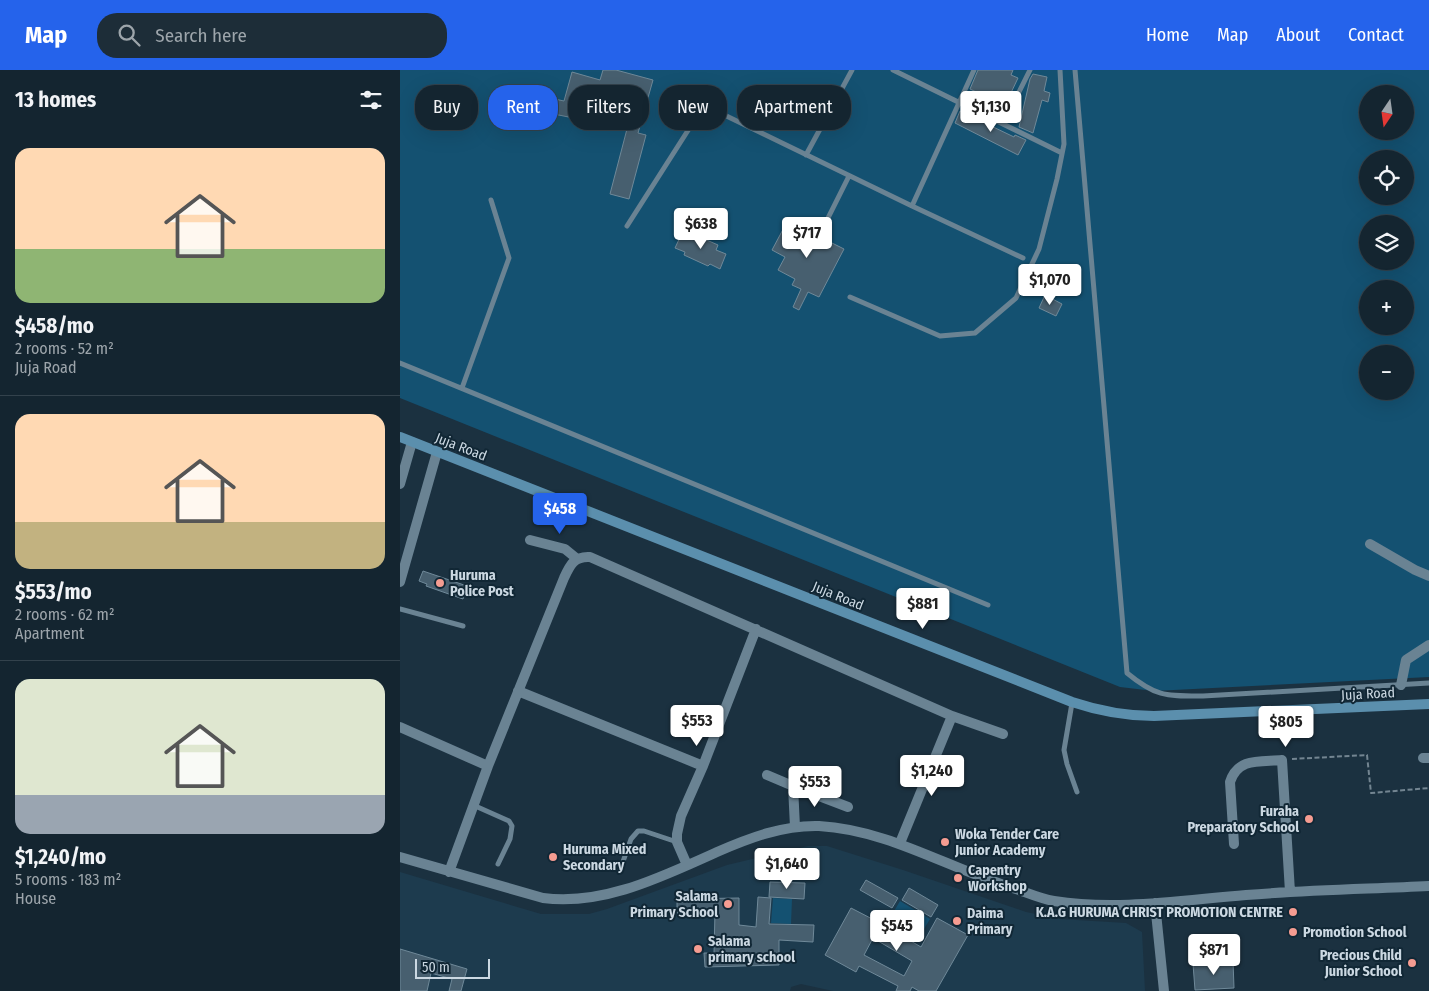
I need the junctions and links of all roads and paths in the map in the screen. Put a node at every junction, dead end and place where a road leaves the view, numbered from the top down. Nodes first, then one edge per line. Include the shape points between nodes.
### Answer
1 (852, 70) edge
2 (893, 70) edge
3 (974, 70) edge
4 (1030, 70) edge
5 (1060, 70) edge
6 (1075, 70) edge
7 (1016, 98) dead end
8 (960, 102) junction
9 (1062, 153) junction
10 (806, 155) junction
11 (849, 176) junction
12 (491, 200) dead end
13 (912, 206) junction
14 (627, 226) dead end
15 (822, 230) dead end
16 (1023, 258) dead end
17 (850, 297) dead end
18 (400, 362) edge
19 (462, 388) junction
20 (400, 437) edge
21 (412, 442) junction
22 (437, 452) junction
23 (400, 484) edge
24 (530, 540) dead end
25 (1370, 544) dead end
26 (576, 558) junction
27 (1429, 576) edge
28 (400, 582) edge
29 (988, 605) dead end
30 (400, 609) edge
31 (463, 626) dead end
32 (756, 629) junction
33 (1429, 645) edge
34 (1429, 683) edge
35 (1401, 685) junction
36 (518, 692) junction
37 (1072, 702) junction
38 (1429, 704) edge
39 (952, 716) junction
40 (400, 728) edge
41 (1002, 734) dead end
42 (1282, 760) junction
43 (488, 766) junction
44 (703, 766) junction
45 (767, 775) dead end
46 (793, 786) junction
47 (1429, 788) edge
48 (1077, 792) dead end
49 (474, 806) junction
50 (848, 808) dead end
51 (795, 827) junction
52 (677, 842) junction
53 (900, 843) junction
54 (1234, 844) dead end
55 (400, 857) edge
56 (498, 864) dead end
57 (687, 865) junction
58 (620, 870) dead end
59 (449, 872) junction
60 (1429, 886) edge
61 (1290, 892) junction
62 (1155, 903) junction
63 (1164, 991) edge

1 - 10 lane
2 - 8 lane
3 - 8 lane
4 - 7 lane
5 - 9 lane
6 - 35 lane via 1126,673 1155,692 1172,696
8 - 9 lane
8 - 13 lane
9 - 17 lane via 1039,249 1016,298 975,332 940,336
10 - 11 lane
10 - 14 lane via 705,108
11 - 13 lane
11 - 15 lane
12 - 19 lane via 509,258
13 - 16 lane
18 - 19 lane
19 - 29 lane
20 - 21 main road, Juja Road
21 - 22 main road, Juja Road
21 - 23 street
22 - 28 street
22 - 37 main road, Juja Road
24 - 26 street via 565,549
25 - 27 street
26 - 32 street via 590,557
26 - 36 street via 564,578
30 - 31 lane
32 - 39 street
32 - 44 street
33 - 35 street via 1406,660
34 - 35 lane
36 - 43 street
36 - 44 street
37 - 38 main road, Juja Road via 1103,712 1146,716
37 - 48 lane via 1064,750
39 - 41 street
39 - 53 street
40 - 43 street
42 - 47 path via 1367,755 1371,793
42 - 54 street via 1245,763 1233,772 1230,782
42 - 61 street
43 - 49 street
44 - 52 street via 681,816
45 - 46 street
46 - 50 street
46 - 51 street
49 - 56 lane via 509,821 512,826 510,839
49 - 59 street
51 - 53 street via 819,826
51 - 57 street via 743,841
52 - 57 street
52 - 58 lane via 638,831 631,839
53 - 62 street via 1006,886 1052,900 1092,905
55 - 59 street
57 - 59 street via 620,891 573,900 542,898
60 - 61 street
61 - 62 street
62 - 63 street

